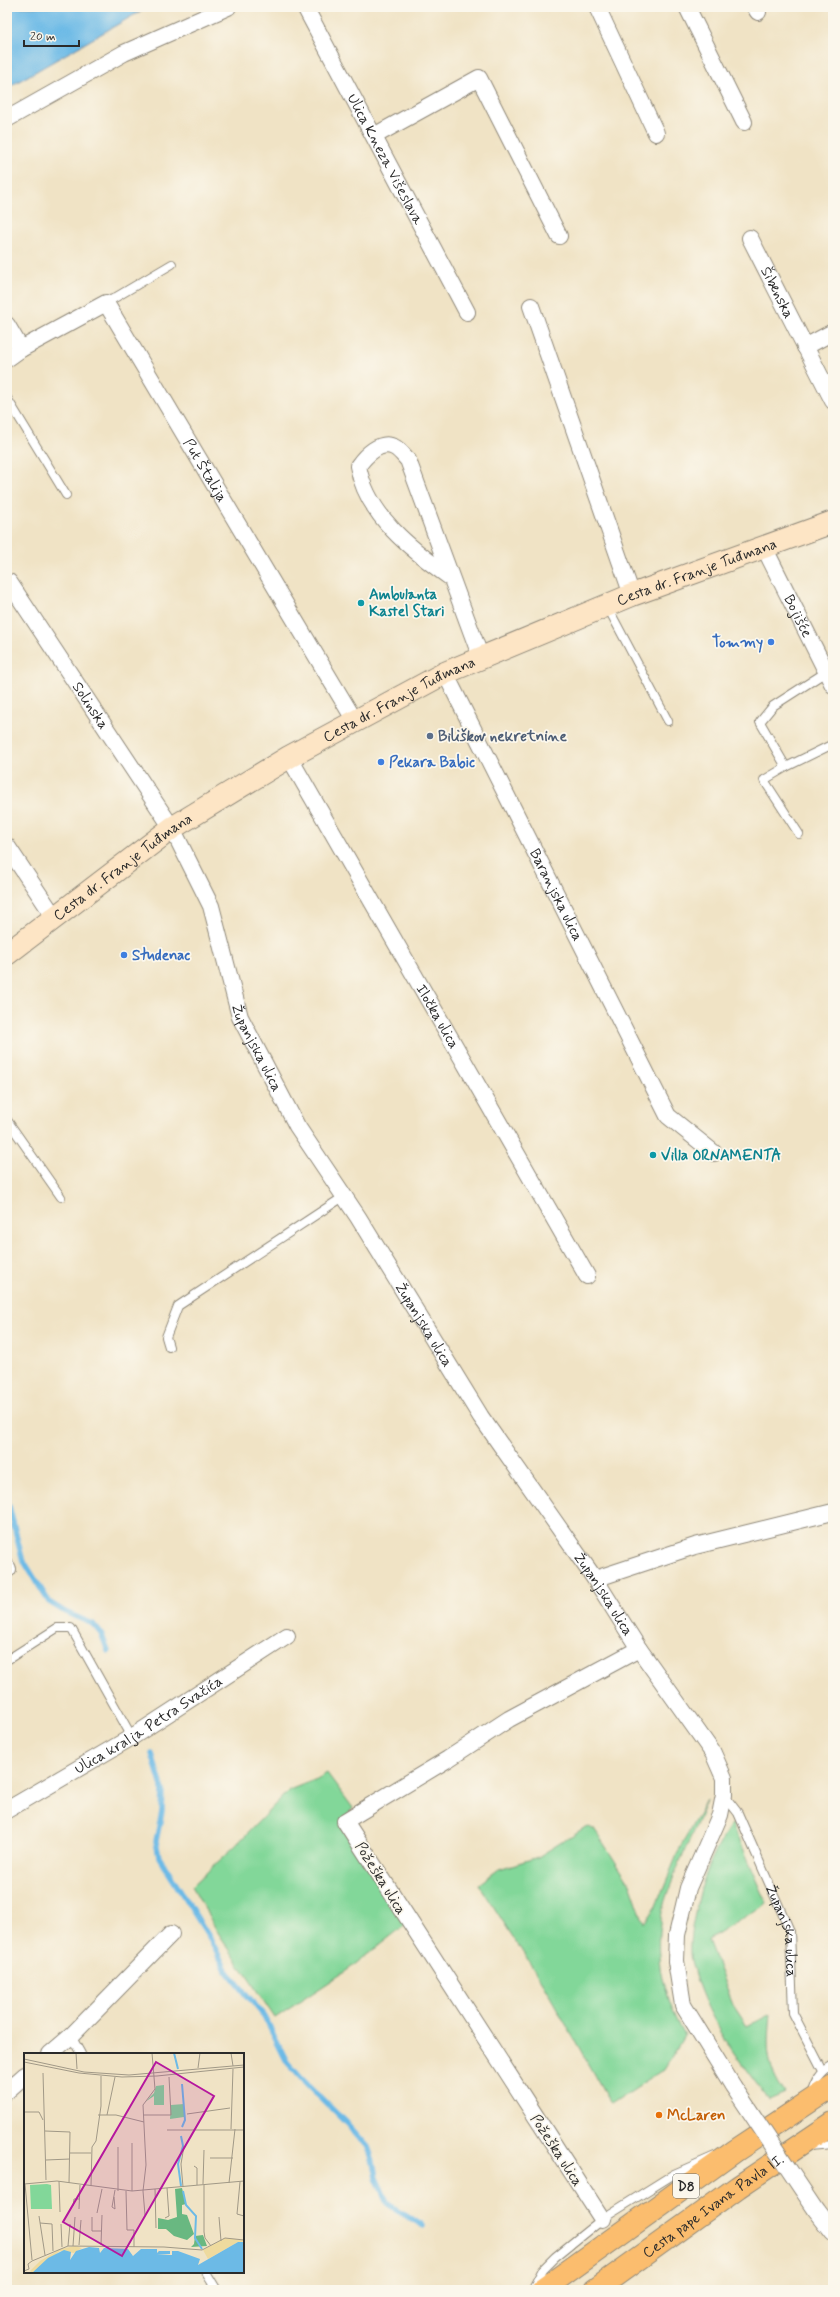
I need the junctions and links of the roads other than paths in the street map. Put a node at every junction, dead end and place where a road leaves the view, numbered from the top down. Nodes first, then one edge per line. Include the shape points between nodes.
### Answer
1 (228, 7) edge
2 (305, 7) edge
3 (597, 7) edge
4 (687, 7) edge
5 (7, 120) edge
6 (744, 122) dead end
7 (656, 133) dead end
8 (374, 136) junction
9 (559, 236) dead end
10 (750, 238) dead end
11 (172, 264) dead end
12 (106, 303) junction
13 (531, 306) dead end
14 (467, 312) dead end
15 (7, 325) edge
16 (833, 332) edge
17 (805, 347) junction
18 (21, 350) junction
19 (7, 359) edge
20 (7, 398) edge
21 (833, 401) edge
22 (66, 495) dead end
23 (833, 522) edge
24 (764, 547) junction
25 (451, 578) junction
26 (9, 582) dead end
27 (632, 595) junction
28 (607, 605) junction
29 (481, 658) junction
30 (445, 673) junction
31 (830, 678) edge
32 (354, 720) junction
33 (668, 721) dead end
34 (833, 744) edge
35 (289, 757) junction
36 (786, 767) junction
37 (172, 828) junction
38 (799, 834) dead end
39 (7, 846) edge
40 (55, 918) junction
41 (7, 954) edge
42 (7, 1120) edge
43 (714, 1153) dead end
44 (61, 1197) dead end
45 (343, 1197) junction
46 (587, 1276) dead end
47 (169, 1347) dead end
48 (833, 1512) edge
49 (595, 1579) junction
50 (287, 1636) dead end
51 (638, 1649) junction
52 (7, 1660) edge
53 (132, 1737) junction
54 (724, 1795) junction
55 (7, 1810) edge
56 (171, 1934) dead end
57 (71, 2036) junction
58 (51, 2053) edge
59 (80, 2053) edge
60 (833, 2065) edge
61 (24, 2076) edge
62 (828, 2079) edge
63 (7, 2091) edge
64 (833, 2123) edge
65 (833, 2144) edge
66 (799, 2147) junction
67 (735, 2151) junction
68 (602, 2219) junction
69 (833, 2232) edge
70 (207, 2273) edge
71 (217, 2290) edge
72 (532, 2290) edge
73 (542, 2290) edge
74 (595, 2290) edge

1 - 5 street via 124,53
2 - 8 street, Ulica Kneza Višeslava
3 - 7 street
4 - 6 street
8 - 9 street via 479,78
8 - 14 street, Ulica Kneza Višeslava
10 - 17 street, Šibenska
11 - 12 lane
12 - 18 street
12 - 32 street, Put Štalija
13 - 27 street
15 - 18 street
16 - 17 street
17 - 21 street, Šibenska
18 - 19 street
20 - 22 lane
23 - 24 main road, Cesta dr. Franje Tuđmana
24 - 27 main road, Cesta dr. Franje Tuđmana
24 - 31 street, Bojišće
25 - 25 street via 408,460 394,447 378,447 365,456 358,466 361,482 380,515 408,545
25 - 29 street
26 - 37 street, Solinska
27 - 28 main road, Cesta dr. Franje Tuđmana
28 - 29 main road, Cesta dr. Franje Tuđmana
28 - 33 lane
29 - 30 main road, Cesta dr. Franje Tuđmana
30 - 32 main road, Cesta dr. Franje Tuđmana
30 - 43 street, Baranjska ulica via 668,1116
31 - 36 lane via 773,706 760,722
32 - 35 main road, Cesta dr. Franje Tuđmana
34 - 36 lane
35 - 37 main road, Cesta dr. Franje Tuđmana
35 - 46 street, Iločka ulica
36 - 38 lane via 764,780
37 - 40 main road, Cesta dr. Franje Tuđmana
37 - 45 street, Županjska ulica via 211,906 240,1016 297,1126
39 - 40 street
40 - 41 main road, Cesta dr. Franje Tuđmana
42 - 44 lane
45 - 47 lane via 178,1306 166,1338
45 - 49 street, Županjska ulica via 482,1417
48 - 49 street via 695,1546
49 - 51 street, Županjska ulica
50 - 53 street, Ulica kralja Petra Svačića
51 - 54 street, Županjska ulica via 714,1753 724,1778
51 - 68 street, Požeška ulica via 509,1719 345,1821
52 - 53 lane via 57,1628 71,1628
53 - 55 street, Ulica kralja Petra Svačića
54 - 62 lane, Županjska ulica via 738,1812 790,1932 793,2013
54 - 69 street, Županjska ulica, bridge via 720,1816 688,1888 677,1935 676,1961 683,2006 733,2086
56 - 57 street
57 - 58 street
57 - 59 lane
60 - 62 lane
61 - 63 street
62 - 67 main road, Cesta pape Ivana Pavla II. / D8 via 809,2100
64 - 66 main road, Cesta pape Ivana Pavla II. / D8
65 - 66 lane
66 - 74 main road, Cesta pape Ivana Pavla II. / D8
67 - 68 lane via 700,2161 674,2174
67 - 73 main road, Cesta pape Ivana Pavla II. / D8
68 - 72 lane via 543,2269
70 - 71 lane

